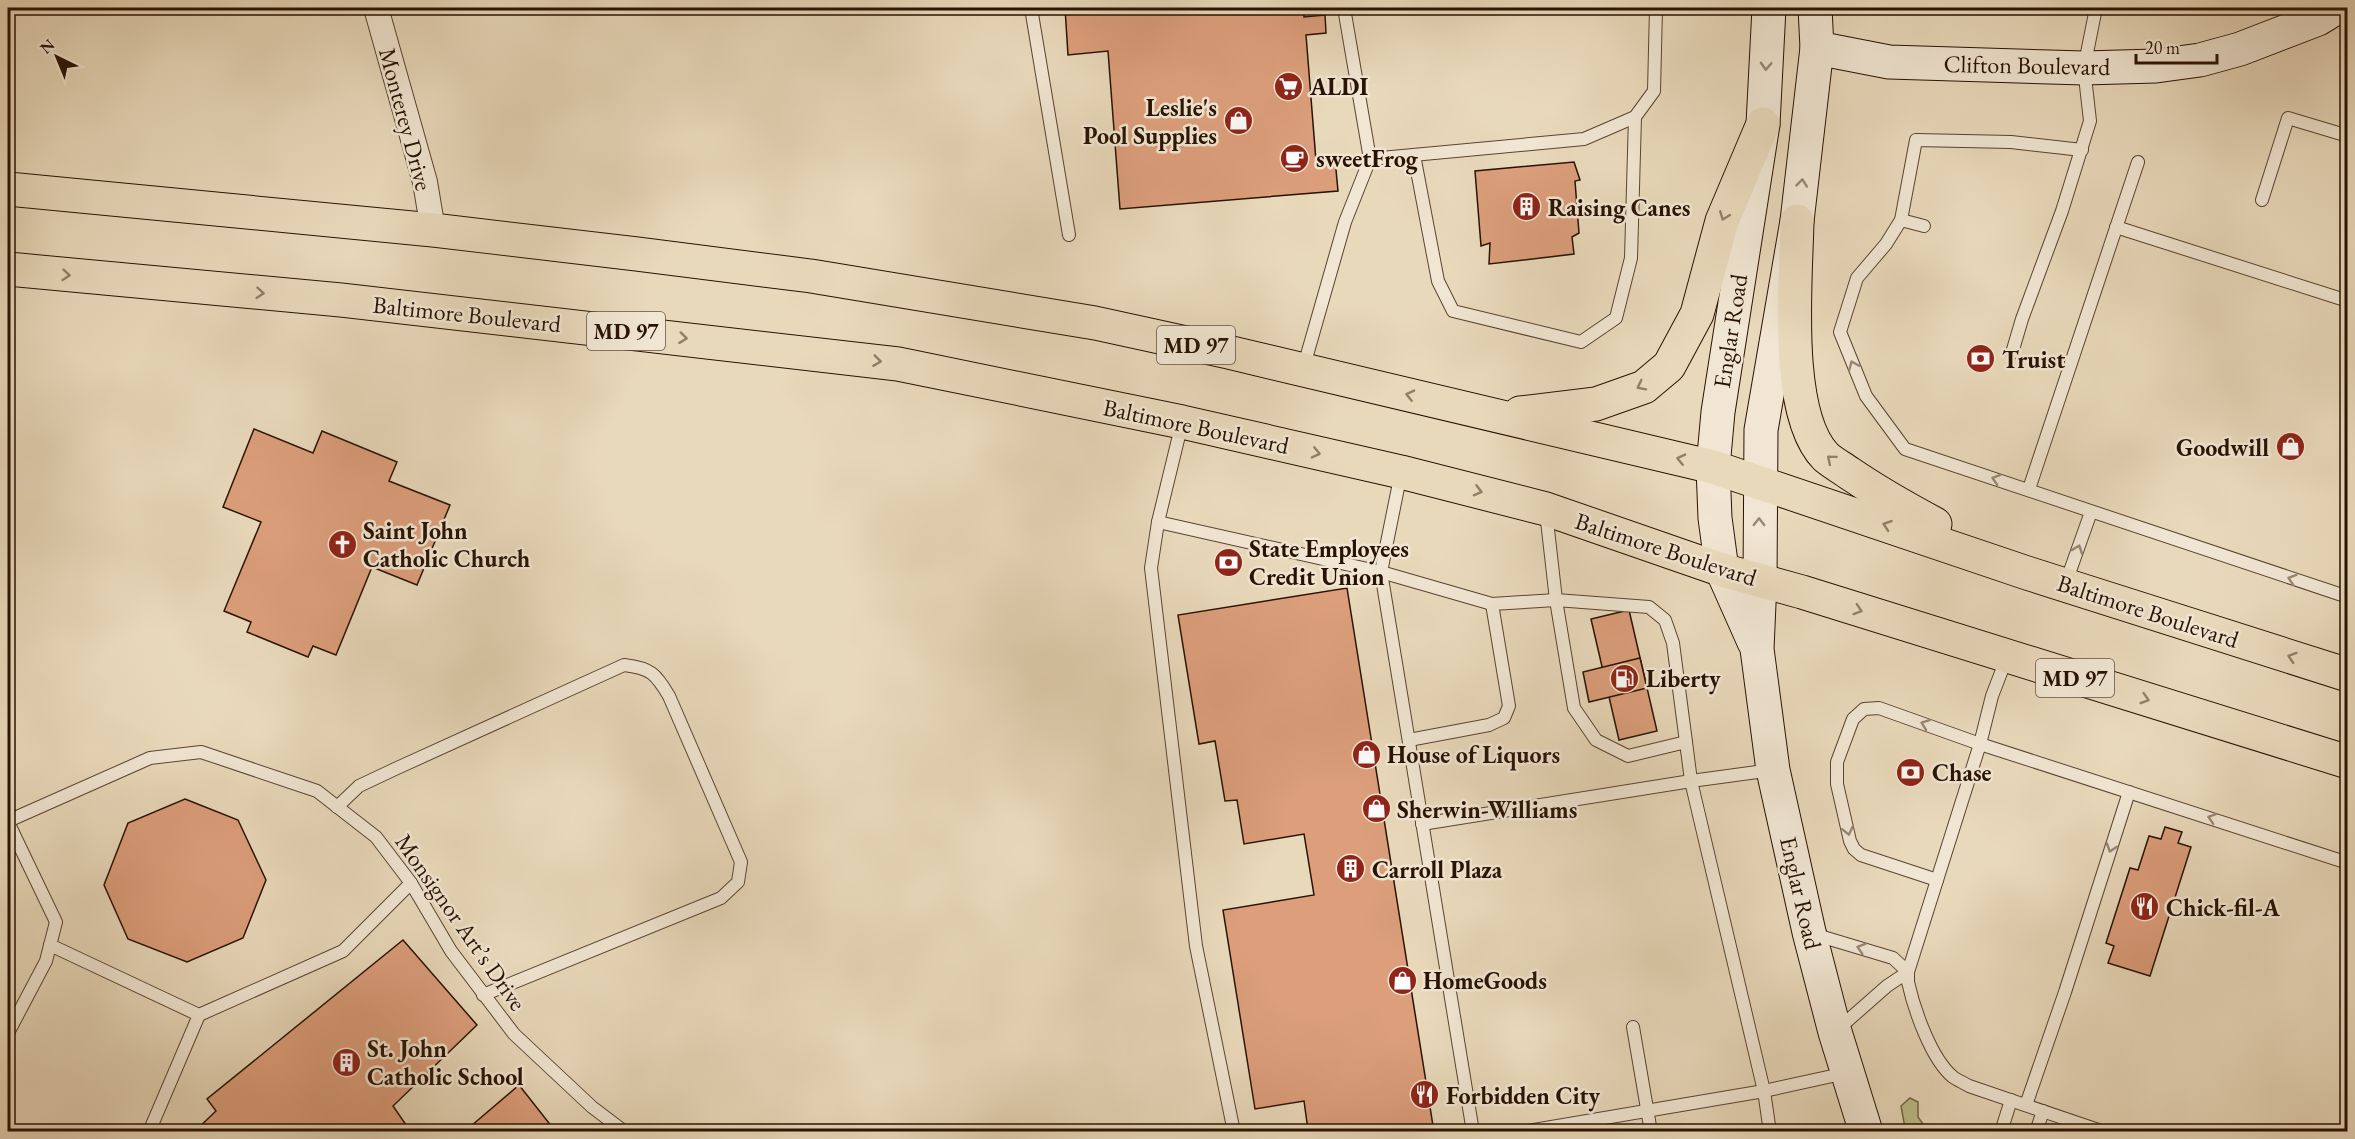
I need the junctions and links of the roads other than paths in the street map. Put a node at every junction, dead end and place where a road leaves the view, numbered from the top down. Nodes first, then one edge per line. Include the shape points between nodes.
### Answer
1 (376, 8) edge
2 (1030, 8) edge
3 (1344, 8) edge
4 (1656, 8) edge
5 (1769, 8) edge
6 (1815, 8) edge
7 (2096, 8) edge
8 (2336, 8) edge
9 (1817, 48) junction
10 (2084, 68) junction
11 (1635, 117) junction
12 (1763, 124) junction
13 (2348, 136) edge
14 (2082, 150) junction
15 (1414, 155) junction
16 (1370, 159) junction
17 (2138, 162) dead end
18 (8, 189) edge
19 (2262, 200) dead end
20 (1797, 220) junction
21 (1901, 220) junction
22 (1924, 226) dead end
23 (2116, 227) junction
24 (433, 230) junction
25 (1069, 235) dead end
26 (8, 269) edge
27 (2348, 301) edge
28 (2012, 353) dead end
29 (1302, 369) junction
30 (1461, 407) junction
31 (1182, 422) junction
32 (1713, 467) junction
33 (1401, 472) junction
34 (1760, 481) junction
35 (2029, 489) junction
36 (1546, 508) junction
37 (2091, 512) junction
38 (1158, 522) junction
39 (1722, 570) junction
40 (1381, 572) junction
41 (2027, 573) junction
42 (1760, 580) junction
43 (2065, 585) junction
44 (2348, 597) edge
45 (1556, 600) junction
46 (1492, 604) junction
47 (1757, 649) junction
48 (2007, 657) junction
49 (2348, 675) edge
50 (1409, 740) junction
51 (1686, 742) junction
52 (1980, 744) junction
53 (2348, 762) edge
54 (1773, 770) junction
55 (1691, 781) junction
56 (2129, 792) junction
57 (337, 807) junction
58 (8, 822) edge
59 (1422, 824) junction
60 (2348, 863) edge
61 (1937, 880) junction
62 (411, 884) junction
63 (1809, 932) junction
64 (50, 945) junction
65 (1908, 972) junction
66 (483, 994) junction
67 (199, 1015) junction
68 (1633, 1027) dead end
69 (1835, 1032) junction
70 (8, 1033) edge
71 (1847, 1073) junction
72 (1764, 1091) junction
73 (2011, 1100) junction
74 (2026, 1105) junction
75 (1647, 1111) junction
76 (2043, 1111) junction
77 (149, 1131) edge
78 (625, 1131) edge
79 (1234, 1131) edge
80 (1473, 1131) edge
81 (1522, 1131) edge
82 (1651, 1131) edge
83 (1770, 1131) edge
84 (1866, 1131) edge
85 (2001, 1131) edge
86 (2036, 1131) edge
87 (2104, 1131) edge

1 - 24 street, Monterey Drive via 425,182
2 - 25 lane
3 - 16 lane
4 - 11 lane via 1654,91
5 -> 12 street, Englar Road
6 - 9 street, Englar Road
7 - 10 lane
8 - 10 street, Clifton Boulevard via 2274,37 2200,60
9 - 10 street, Clifton Boulevard via 1889,62
20 -> 9 street, Englar Road
10 - 14 lane via 2090,121
11 - 15 lane via 1584,139
11 - 15 lane via 1631,258 1616,318 1581,342 1453,311 1438,281
12 -> 30 highway via 1722,221 1697,314 1669,366 1644,387 1596,404 1519,413
12 - 32 street, Englar Road
13 - 19 lane via 2288,118
14 - 21 lane via 2011,142 1916,140
14 - 28 lane
15 - 16 lane
16 - 29 lane via 1345,222
17 - 23 lane
18 - 24 highway, Baltimore Boulevard / MD 97
20 - 34 street, Englar Road via 1764,405
41 -> 20 highway via 1880,495 1827,457 1818,445 1803,410 1794,351
21 - 22 lane
35 -> 21 lane via 1905,449 1866,396 1840,332 1857,278
23 - 27 lane
23 - 35 lane
24 - 29 highway, Baltimore Boulevard / MD 97 via 811,276 1095,323
26 -> 31 highway, Baltimore Boulevard / MD 97 via 341,300 898,364
30 -> 29 highway, Baltimore Boulevard / MD 97
32 -> 30 highway, Baltimore Boulevard / MD 97
31 -> 33 highway, Baltimore Boulevard / MD 97
31 - 38 lane
32 - 34 highway, Baltimore Boulevard / MD 97
32 - 39 street, Englar Road via 1714,518
33 -> 36 highway, Baltimore Boulevard / MD 97
33 - 40 lane
41 -> 34 highway, Baltimore Boulevard / MD 97
42 -> 34 street, Englar Road
35 - 37 lane
36 - 39 highway, Baltimore Boulevard / MD 97
36 - 45 lane
43 -> 37 lane
44 -> 37 lane
38 - 40 lane
38 - 79 lane via 1151,568 1196,946
39 - 42 highway, Baltimore Boulevard / MD 97
39 - 47 street, Englar Road
40 - 46 lane
40 - 50 lane
41 - 43 highway, Baltimore Boulevard / MD 97
42 - 47 street, Englar Road
42 -> 48 highway, Baltimore Boulevard / MD 97
49 -> 43 highway, Baltimore Boulevard / MD 97
45 - 46 lane
45 - 51 lane via 1649,607 1665,620 1673,643
45 - 51 lane via 1574,708 1596,741 1628,756
46 - 50 lane via 1509,706 1504,718 1488,725
47 - 54 street, Englar Road
48 - 52 lane
48 -> 53 highway, Baltimore Boulevard / MD 97
50 - 59 lane
51 - 55 lane
52 - 56 lane
52 - 61 lane
52 -> 61 lane via 1872,707 1853,719 1837,762 1837,784 1854,849 1861,855
54 - 55 lane
54 - 63 street, Englar Road
55 - 59 lane
55 - 72 lane
60 -> 56 lane
56 -> 74 lane
57 - 58 lane, Monsignor Art’s Drive via 317,791 201,752 150,758
57 - 62 lane, Monsignor Art’s Drive via 376,837
57 - 66 lane via 359,786 624,665 642,667 657,676 741,862 738,882 721,898
58 - 64 lane via 56,922
59 - 80 lane
61 - 65 lane
62 - 66 lane, Monsignor Art’s Drive via 451,951
62 - 67 lane via 343,951
65 -> 63 lane via 1893,958
63 - 69 street, Englar Road
64 - 67 lane
64 - 70 lane via 46,961
65 - 69 lane
65 - 73 lane via 1910,991 1941,1065 1969,1086
66 - 78 lane, Monsignor Art’s Drive via 514,1034 592,1107
67 - 77 lane
68 - 75 lane
69 - 71 street, Englar Road
71 - 72 lane
71 - 84 street, Englar Road
72 - 75 lane
72 - 83 lane
73 - 74 lane
73 - 85 lane
74 - 76 lane
75 - 81 lane
75 - 82 lane
76 - 86 lane
76 - 87 lane

